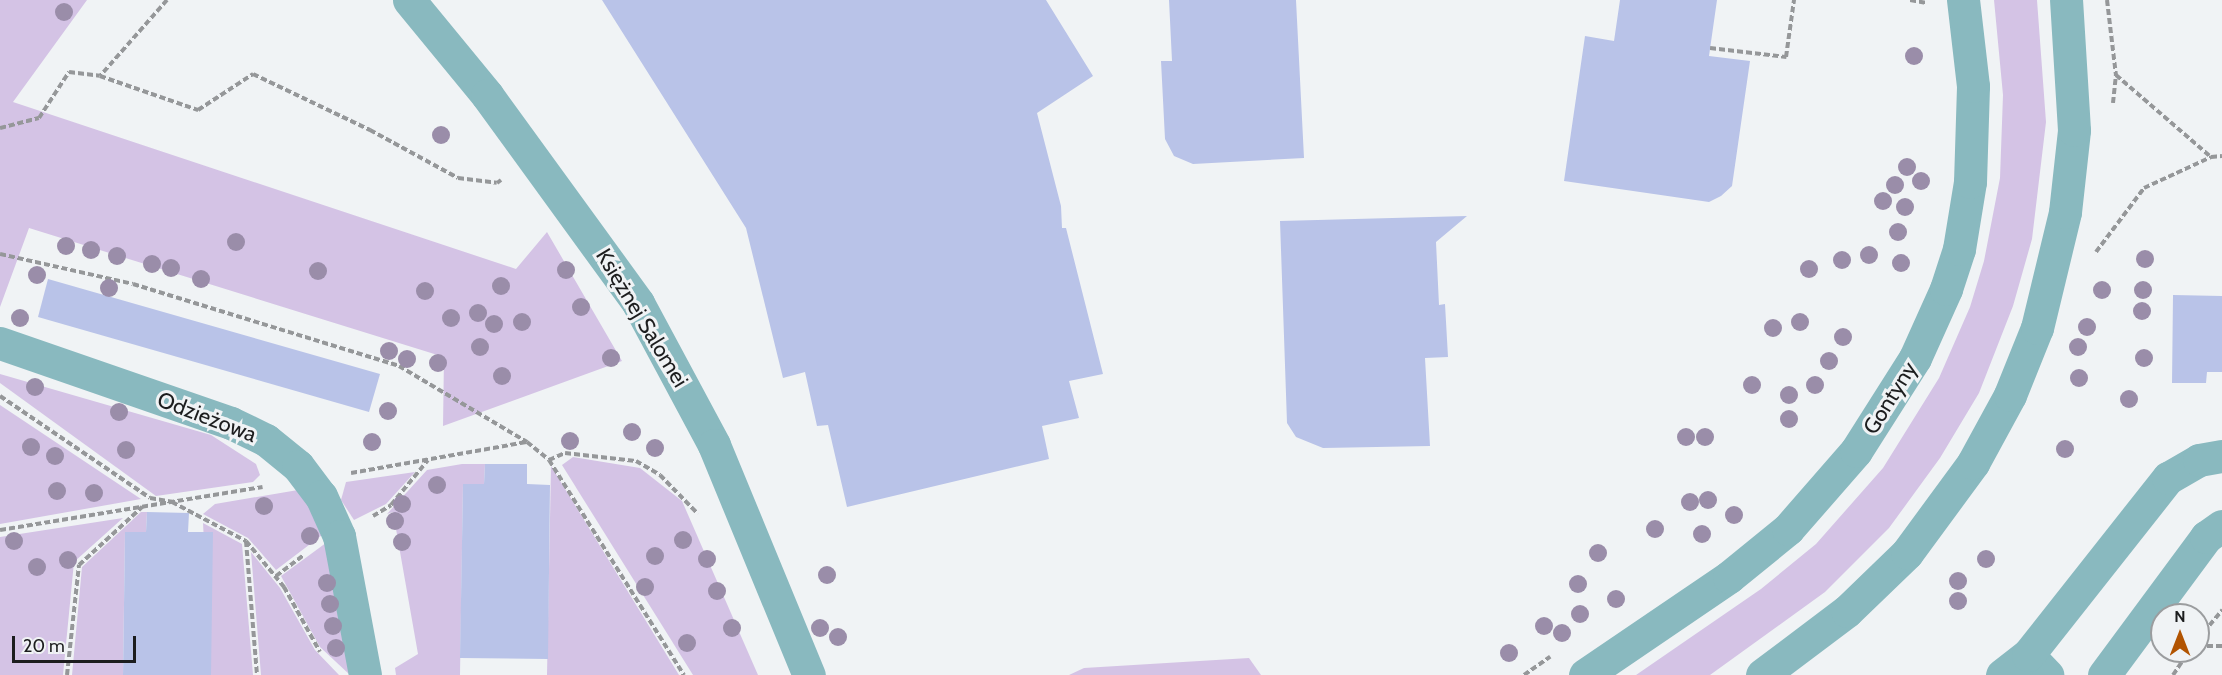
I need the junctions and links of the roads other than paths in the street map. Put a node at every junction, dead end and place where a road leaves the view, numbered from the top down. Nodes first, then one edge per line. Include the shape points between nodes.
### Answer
1 (1963, 0) edge
2 (2066, 0) edge
3 (420, 4) edge
4 (0, 344) edge
5 (2222, 456) edge
6 (2222, 526) edge
7 (2038, 665) edge
8 (365, 675) edge
9 (809, 675) edge
10 (1585, 675) edge
11 (1762, 675) edge
12 (2002, 675) edge
13 (2104, 675) edge

1 - 10 street, Gontyny via 1973,86 1970,182 1959,249 1915,358 1856,451 1788,529 1729,576
2 - 11 street via 2074,130 2067,204 2043,309 2010,395 1968,471 1907,553 1847,611
3 - 9 street, Księżnej Salomei via 598,245 676,370 714,445
4 - 8 street, Odzieżowa via 231,423 266,440 321,495 336,530 347,569
5 - 7 street via 2199,460 2168,478
6 - 13 street via 2206,537
7 - 12 street

